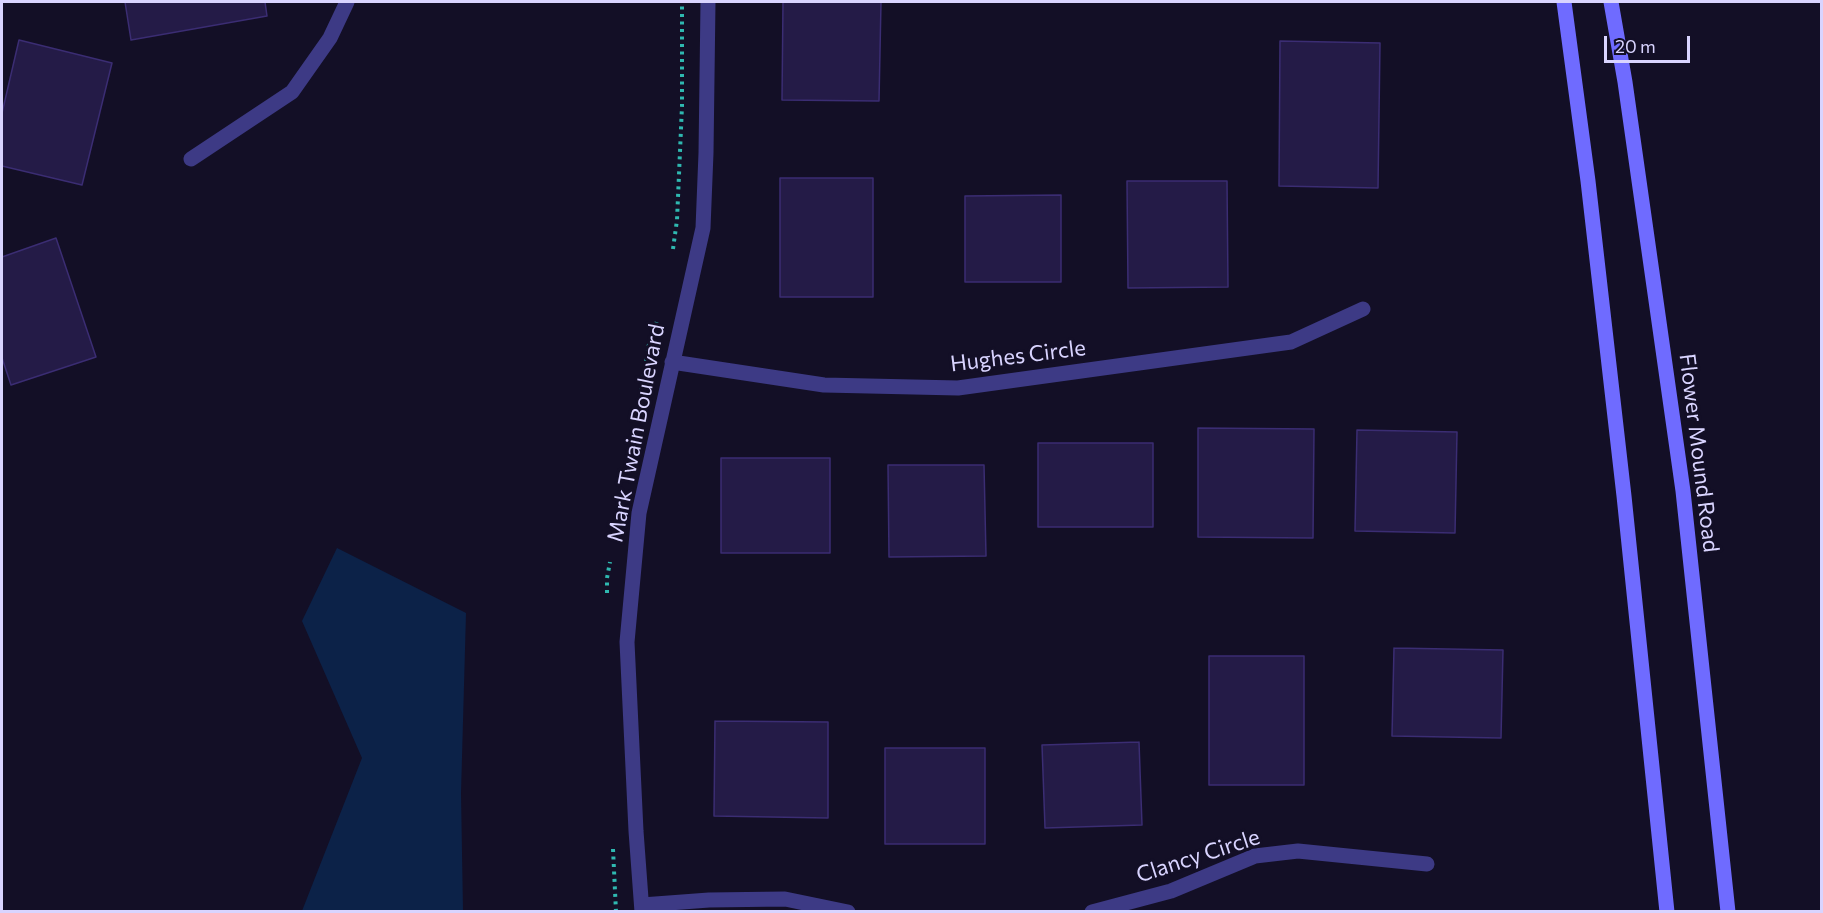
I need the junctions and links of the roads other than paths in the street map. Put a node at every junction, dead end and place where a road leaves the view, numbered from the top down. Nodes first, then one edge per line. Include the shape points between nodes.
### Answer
1 (347, 2) edge
2 (708, 2) edge
3 (1564, 2) edge
4 (1611, 2) edge
5 (191, 159) dead end
6 (1363, 309) dead end
7 (672, 362) junction
8 (1427, 864) dead end
9 (642, 908) edge
10 (848, 912) edge
11 (1092, 912) edge
12 (1667, 912) edge
13 (1728, 912) edge

1 - 5 street via 330,38 292,92
2 - 7 street, Mark Twain Boulevard via 703,228
3 - 12 main road via 1588,181
4 - 13 main road, Flower Mound Road via 1683,491
6 - 7 street, Hughes Circle via 1291,342 958,388 824,385
7 - 9 street, Mark Twain Boulevard via 639,513 627,642
8 - 11 street, Clancy Circle via 1298,851 1255,856 1170,891
9 - 10 street via 709,900 785,899

